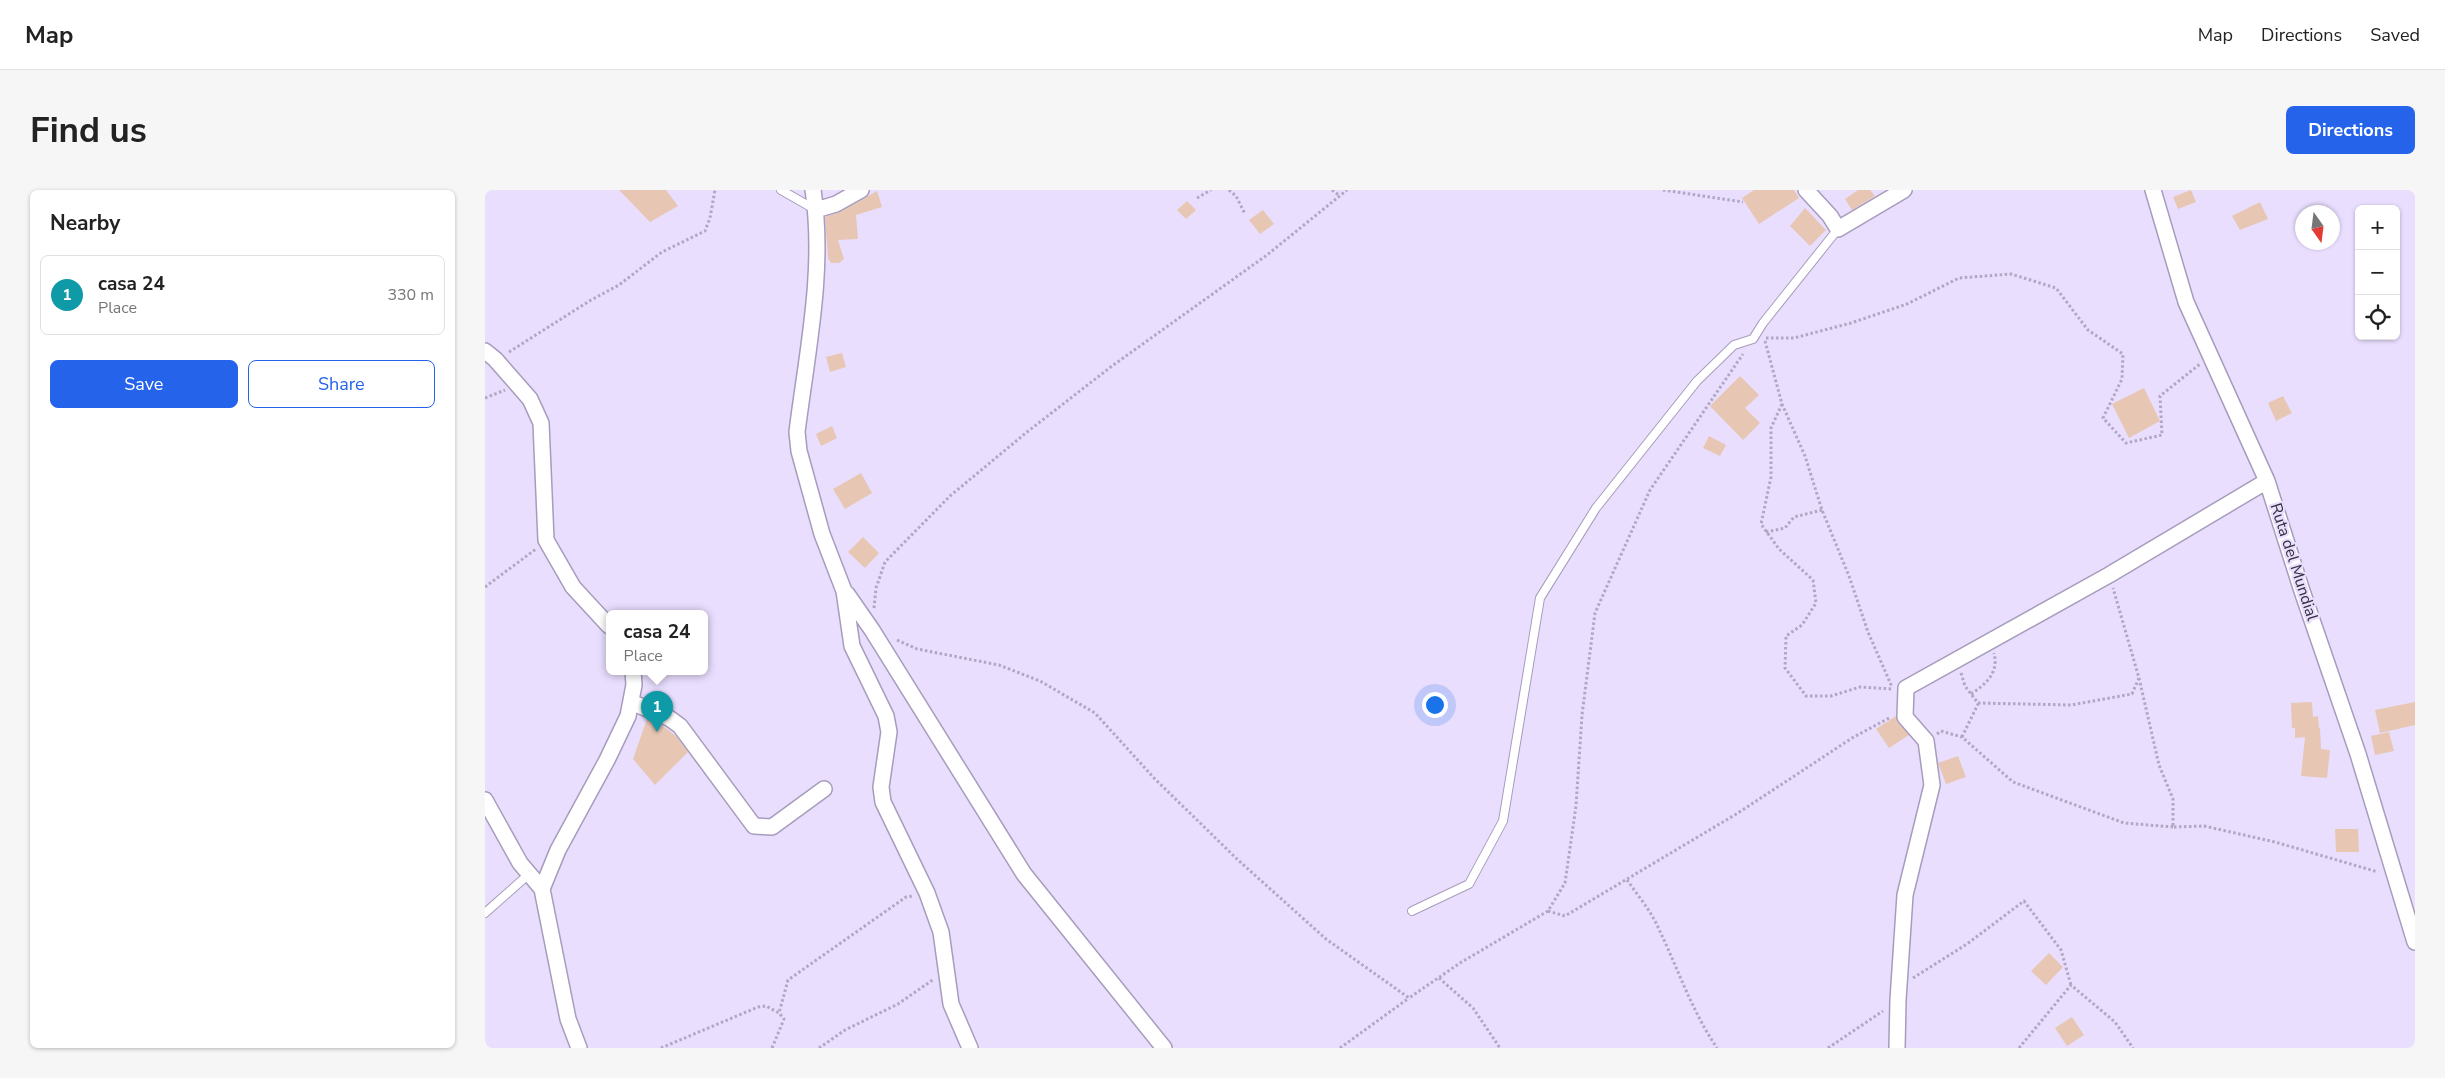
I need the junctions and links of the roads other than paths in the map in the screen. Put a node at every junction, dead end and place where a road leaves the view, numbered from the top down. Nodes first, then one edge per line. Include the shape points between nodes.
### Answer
1 (781, 190) edge
2 (813, 190) edge
3 (861, 190) edge
4 (1806, 190) edge
5 (1904, 190) edge
6 (2153, 190) edge
7 (816, 210) junction
8 (1838, 229) junction
9 (490, 355) edge
10 (2267, 481) junction
11 (844, 591) junction
12 (606, 623) edge
13 (633, 675) edge
14 (631, 702) junction
15 (824, 789) dead end
16 (485, 800) edge
17 (529, 874) junction
18 (542, 889) junction
19 (1412, 911) dead end
20 (485, 913) edge
21 (2415, 942) edge
22 (579, 1048) edge
23 (969, 1048) edge
24 (1164, 1048) edge
25 (1897, 1048) edge

1 - 7 lane
2 - 7 street
3 - 7 street via 836,204
4 - 8 street
5 - 8 street
6 - 10 street, Ruta del Mundial via 2186,302
7 - 11 street via 817,270 797,432 799,451 822,534
8 - 19 lane via 1753,339 1734,345 1697,381 1596,508 1540,598 1503,821 1469,884
9 - 12 street via 530,399 541,422 546,540 573,587
10 - 21 street, Ruta del Mundial via 2358,754
10 - 25 street via 2109,575 1906,688 1901,699 1905,717 1926,741 1932,785 1905,894
11 - 23 street via 852,646 886,716 889,732 881,787 883,802 927,893 941,932 951,1004
11 - 24 street via 872,630 1024,874
13 - 14 street
14 - 15 street via 680,726 754,826 772,827
14 - 18 street via 628,716 558,850
16 - 17 street
17 - 18 street
17 - 20 lane
18 - 22 street via 568,1018

